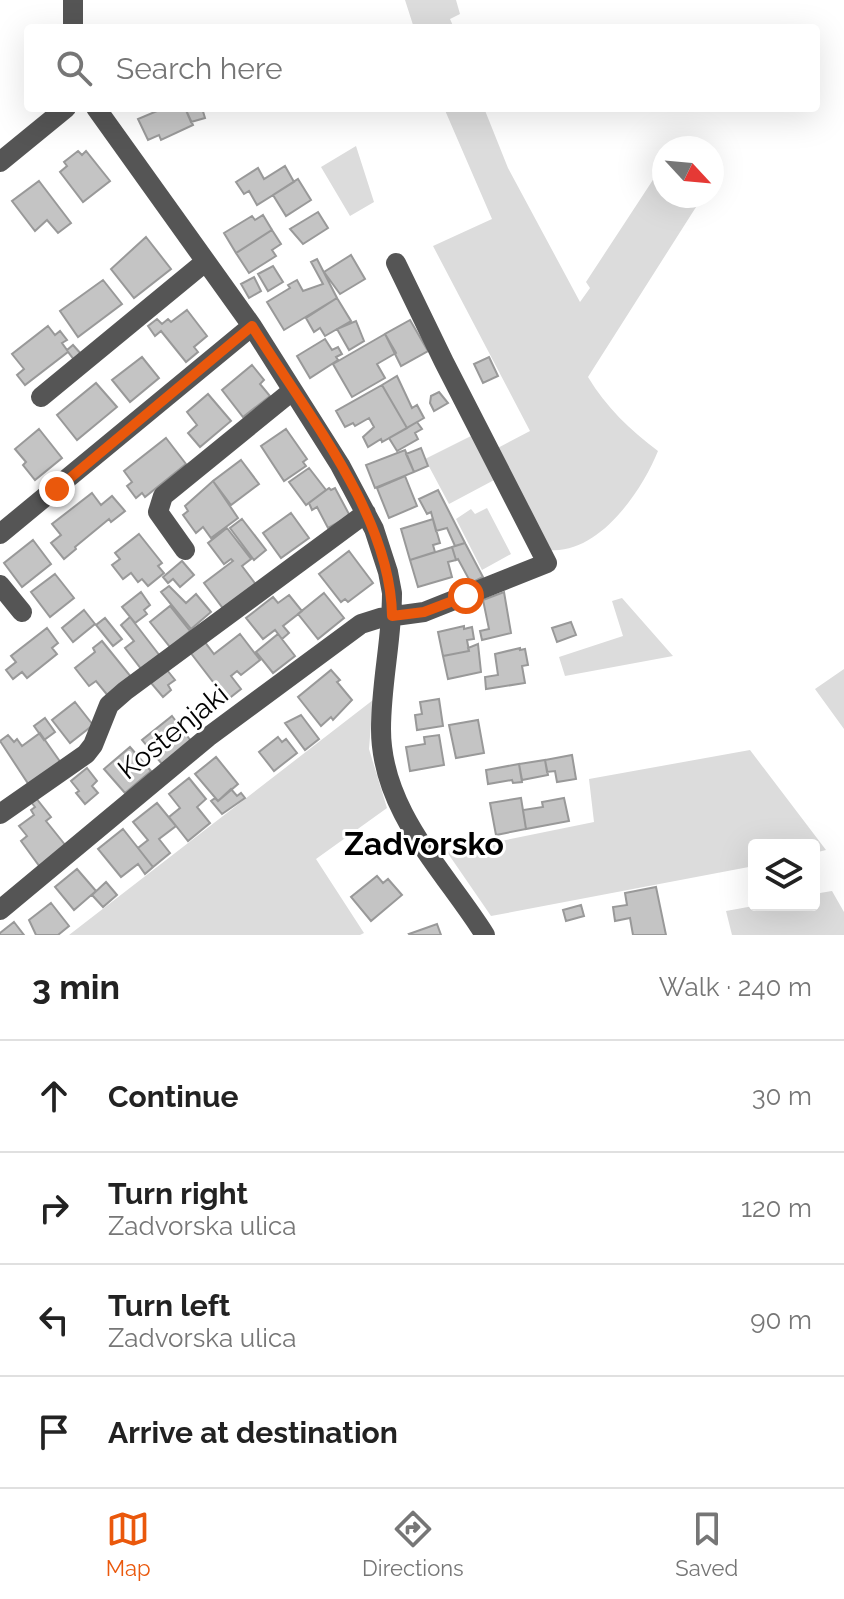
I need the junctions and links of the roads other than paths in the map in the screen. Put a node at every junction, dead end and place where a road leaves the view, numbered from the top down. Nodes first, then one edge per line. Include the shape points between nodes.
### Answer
1 (73, 0) edge
2 (73, 24) edge
3 (61, 112) edge
4 (99, 112) edge
5 (0, 162) edge
6 (205, 262) junction
7 (396, 263) dead end
8 (252, 326) junction
9 (292, 391) junction
10 (41, 397) dead end
11 (366, 513) junction
12 (0, 534) edge
13 (185, 550) dead end
14 (0, 585) edge
15 (22, 612) dead end
16 (392, 616) junction
17 (0, 814) edge
18 (0, 910) edge
19 (485, 935) edge

1 - 2 street
3 - 5 street
4 - 6 street
6 - 8 street
6 - 10 street
7 - 16 street, Kostenjaki via 547,563 424,612
8 - 9 street
8 - 12 street
9 - 11 street
9 - 13 street via 163,496 158,512
11 - 16 street via 388,572
11 - 17 street via 125,691 109,705 86,754
14 - 15 street
16 - 18 street, Kostenjaki via 361,624 338,639 208,737
16 - 19 street via 381,730 389,782 412,832

